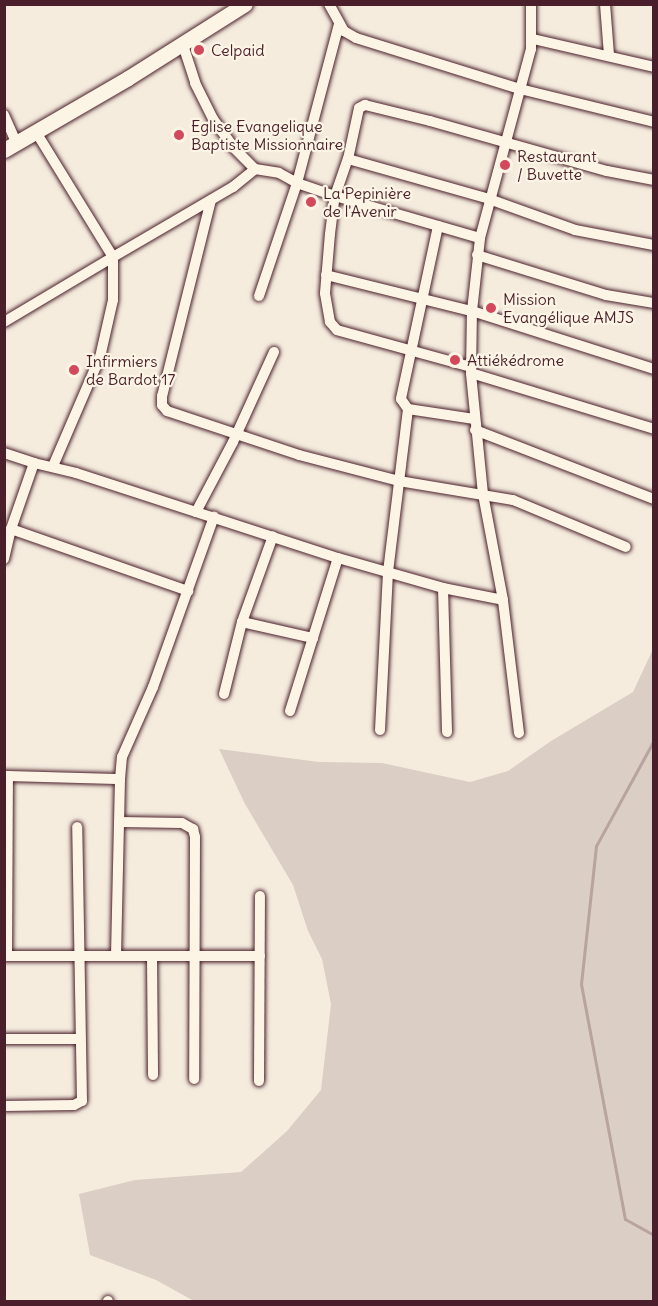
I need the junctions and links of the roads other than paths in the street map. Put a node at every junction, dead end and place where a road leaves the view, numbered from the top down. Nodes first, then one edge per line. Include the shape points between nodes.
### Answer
1 (245, 4) edge
2 (329, 4) edge
3 (531, 4) edge
4 (605, 4) edge
5 (339, 24) junction
6 (533, 39) junction
7 (183, 45) junction
8 (609, 55) junction
9 (654, 67) edge
10 (520, 89) junction
11 (4, 115) edge
12 (654, 122) edge
13 (36, 132) junction
14 (505, 141) junction
15 (11, 147) edge
16 (348, 159) junction
17 (255, 169) junction
18 (654, 180) edge
19 (297, 183) junction
20 (335, 196) junction
21 (489, 199) junction
22 (211, 200) junction
23 (438, 226) junction
24 (480, 238) junction
25 (654, 244) edge
26 (477, 255) junction
27 (113, 257) junction
28 (326, 275) junction
29 (259, 296) dead end
30 (423, 299) junction
31 (654, 303) edge
32 (472, 311) junction
33 (4, 322) edge
34 (410, 351) junction
35 (274, 352) dead end
36 (654, 369) edge
37 (471, 370) junction
38 (408, 409) junction
39 (474, 424) junction
40 (654, 429) edge
41 (236, 433) junction
42 (4, 453) edge
43 (34, 463) junction
44 (53, 466) junction
45 (399, 481) junction
46 (483, 494) junction
47 (654, 499) edge
48 (196, 512) junction
49 (214, 517) junction
50 (9, 532) edge
51 (273, 536) junction
52 (626, 547) dead end
53 (338, 558) junction
54 (4, 559) edge
55 (388, 572) junction
56 (443, 588) junction
57 (188, 591) junction
58 (503, 600) junction
59 (242, 622) junction
60 (313, 638) junction
61 (224, 694) dead end
62 (290, 711) dead end
63 (380, 730) dead end
64 (447, 732) dead end
65 (519, 733) dead end
66 (6, 776) edge
67 (120, 779) junction
68 (120, 822) junction
69 (77, 827) dead end
70 (6, 885) edge
71 (260, 896) dead end
72 (6, 956) edge
73 (78, 956) junction
74 (116, 956) junction
75 (152, 956) junction
76 (193, 956) junction
77 (260, 956) junction
78 (4, 1039) edge
79 (80, 1039) junction
80 (153, 1075) dead end
81 (194, 1080) dead end
82 (259, 1081) dead end
83 (4, 1106) edge

1 - 7 street
2 - 5 street
3 - 6 street
4 - 8 street
5 - 10 street via 356,38
5 - 19 street
6 - 8 street
6 - 10 street
7 - 13 street
7 - 17 street via 195,83 213,119
8 - 9 street
10 - 12 street
10 - 14 street
11 - 15 street
13 - 15 street
13 - 27 street
14 - 16 street via 365,105 359,108
14 - 18 street via 607,171
14 - 21 street
16 - 20 street
16 - 21 street
17 - 19 street via 279,173
17 - 22 street
19 - 20 street
19 - 29 street
20 - 23 street
20 - 28 street
21 - 24 street
21 - 25 street via 575,230
22 - 27 street
22 - 41 street via 161,400 167,411
23 - 24 street
23 - 30 street
24 - 26 street
26 - 31 street via 606,295
26 - 32 street
27 - 33 street
27 - 44 street via 113,300 100,357
28 - 30 street
28 - 34 street via 327,312 337,330
30 - 32 street
30 - 34 street
32 - 36 street
32 - 37 street
34 - 37 street
34 - 38 street via 401,391
35 - 41 street
37 - 39 street
37 - 40 street
38 - 39 street
38 - 45 street
39 - 46 street
39 - 47 street
41 - 45 street via 299,455
41 - 48 street
42 - 43 street
43 - 44 street
43 - 50 street
44 - 48 street
45 - 46 street
45 - 55 street
46 - 52 street via 513,500
46 - 58 street
48 - 49 street
49 - 51 street
49 - 57 street
50 - 54 street
50 - 57 street
51 - 53 street
51 - 59 street
53 - 55 street
53 - 60 street
55 - 56 street
55 - 63 street
56 - 58 street
56 - 64 street
57 - 67 street via 122,757
58 - 65 street
59 - 60 street
59 - 61 street
60 - 62 street
66 - 67 street
66 - 70 street
67 - 68 street
68 - 74 street
68 - 76 street via 182,822 193,829
69 - 73 street
70 - 72 street
71 - 77 street
72 - 73 street
73 - 74 street
73 - 79 street
74 - 75 street
75 - 76 street
75 - 80 street
76 - 77 street
76 - 81 street
77 - 82 street
78 - 79 street
79 - 83 street via 80,1103

